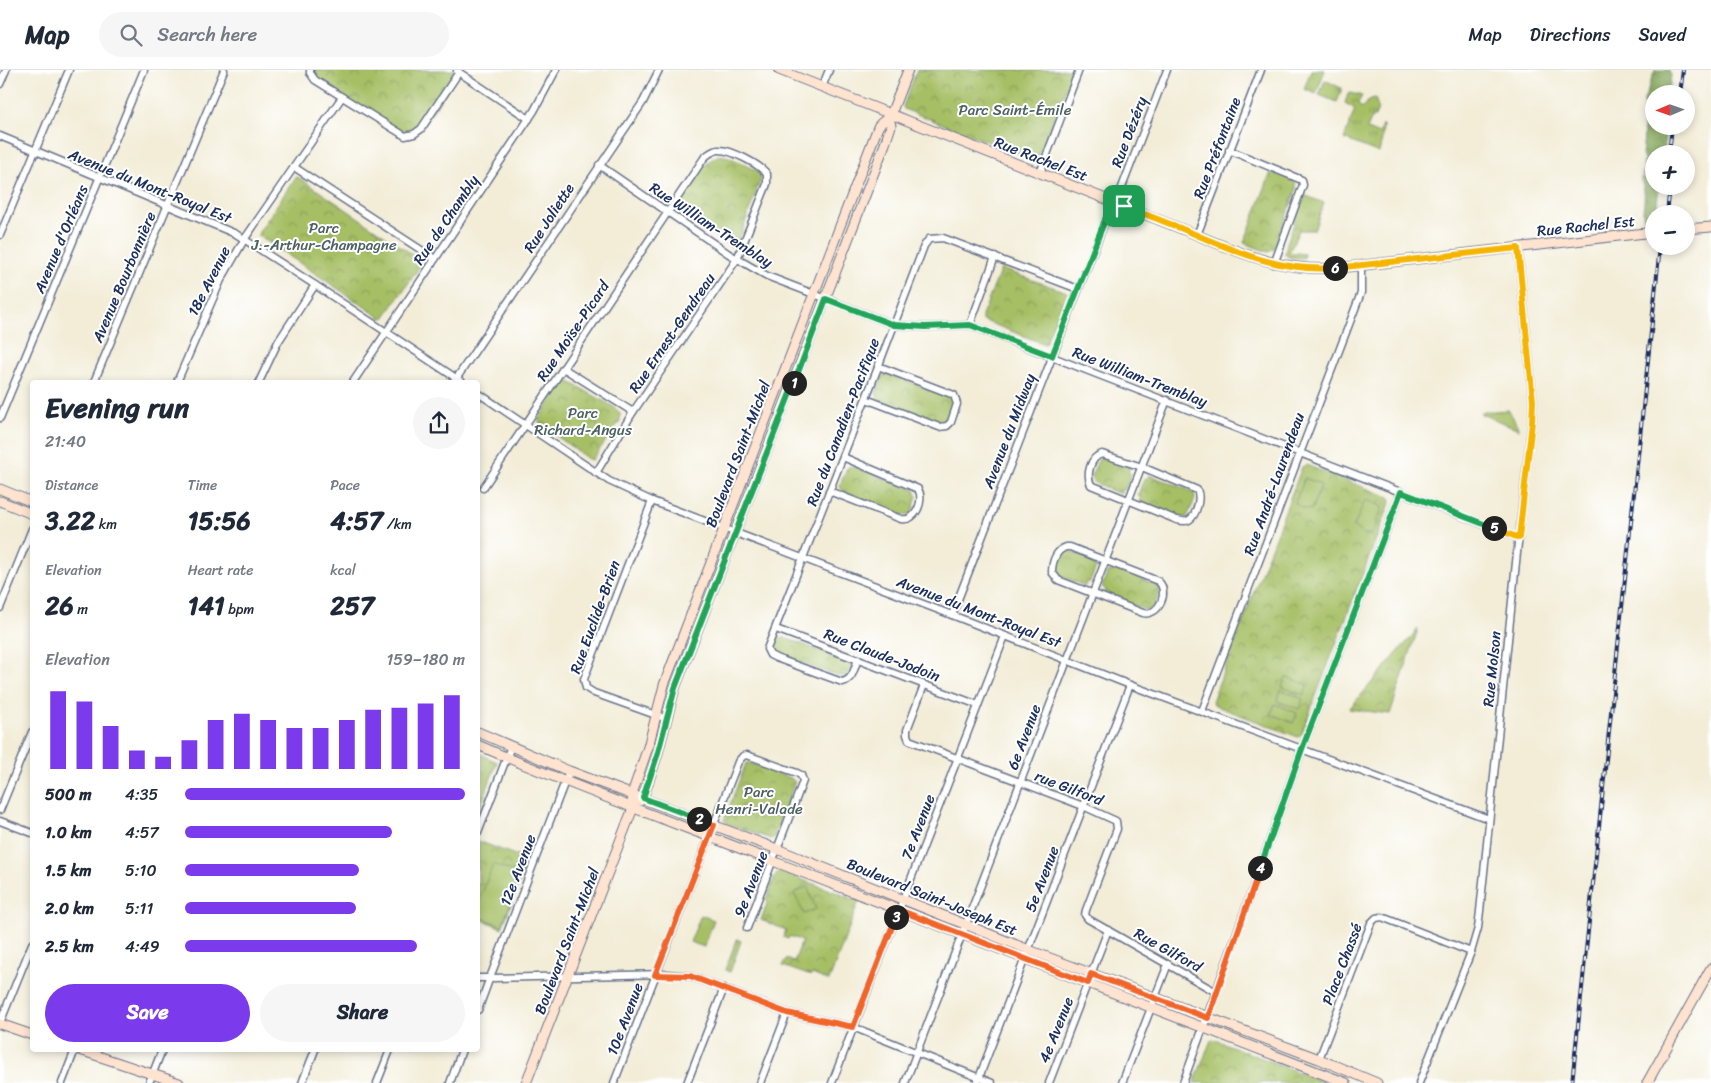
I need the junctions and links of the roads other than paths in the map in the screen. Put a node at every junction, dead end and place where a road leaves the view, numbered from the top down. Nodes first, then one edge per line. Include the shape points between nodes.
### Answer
1 (6, 70) edge
2 (68, 70) edge
3 (144, 70) edge
4 (224, 70) edge
5 (310, 70) edge
6 (556, 70) edge
7 (659, 70) edge
8 (779, 70) edge
9 (829, 70) edge
10 (908, 70) edge
11 (1079, 70) edge
12 (1167, 70) edge
13 (1261, 70) edge
14 (457, 71) edge
15 (0, 84) edge
16 (822, 87) junction
17 (342, 97) junction
18 (890, 116) junction
19 (529, 119) junction
20 (0, 136) edge
21 (1229, 150) junction
22 (35, 151) junction
23 (294, 166) junction
24 (599, 166) junction
25 (1040, 173) junction
26 (100, 178) junction
27 (1116, 203) junction
28 (167, 206) junction
29 (667, 213) junction
30 (1711, 227) edge
31 (1695, 228) edge
32 (1645, 233) edge
33 (0, 234) edge
34 (1197, 235) junction
35 (244, 240) junction
36 (1518, 248) junction
37 (995, 257) junction
38 (435, 258) junction
39 (737, 259) junction
40 (1274, 264) junction
41 (1360, 265) junction
42 (315, 285) junction
43 (1078, 289) junction
44 (814, 294) junction
45 (826, 299) junction
46 (894, 325) junction
47 (970, 325) junction
48 (386, 332) junction
49 (1052, 356) junction
50 (878, 366) junction
51 (563, 368) junction
52 (95, 380) edge
53 (178, 380) edge
54 (260, 380) edge
55 (354, 380) edge
56 (457, 380) edge
57 (459, 380) edge
58 (480, 394) edge
59 (866, 399) junction
60 (1168, 400) junction
61 (633, 412) junction
62 (0, 418) edge
63 (526, 425) junction
64 (1300, 453) junction
65 (843, 457) junction
66 (1142, 467) junction
67 (596, 473) junction
68 (483, 488) dead end
69 (0, 489) edge
70 (829, 491) junction
71 (1401, 492) junction
72 (0, 501) edge
73 (30, 501) edge
74 (652, 501) junction
75 (1129, 501) junction
76 (30, 513) edge
77 (724, 528) junction
78 (736, 533) junction
79 (30, 534) edge
80 (1519, 538) junction
81 (803, 558) junction
82 (1106, 560) junction
83 (1093, 594) junction
84 (0, 608) edge
85 (952, 615) junction
86 (776, 629) junction
87 (1005, 636) junction
88 (858, 659) junction
89 (1068, 660) junction
90 (924, 684) junction
91 (1130, 685) junction
92 (978, 705) junction
93 (1202, 711) junction
94 (656, 715) junction
95 (667, 719) junction
96 (480, 733) edge
97 (30, 737) edge
98 (480, 745) edge
99 (511, 746) junction
100 (1302, 749) junction
101 (506, 757) junction
102 (958, 758) junction
103 (570, 770) junction
104 (565, 782) junction
105 (1020, 783) junction
106 (632, 794) junction
107 (643, 798) junction
108 (1083, 806) junction
109 (632, 808) junction
110 (0, 810) edge
111 (1489, 819) junction
112 (0, 821) edge
113 (714, 825) junction
114 (480, 828) edge
115 (30, 832) edge
116 (708, 837) junction
117 (777, 849) junction
118 (773, 861) junction
119 (903, 900) junction
120 (899, 910) junction
121 (1085, 915) joint
122 (966, 924) junction
123 (747, 928) dead end
124 (1108, 930) junction
125 (962, 933) junction
126 (30, 949) edge
127 (1028, 950) junction
128 (1471, 952) junction
129 (1024, 959) junction
130 (1168, 964) junction
131 (1711, 968) edge
132 (655, 975) junction
133 (567, 977) junction
134 (480, 978) edge
135 (489, 978) junction
136 (1090, 979) junction
137 (724, 988) junction
138 (1216, 992) junction
139 (1154, 998) junction
140 (480, 1004) edge
141 (1150, 1008) junction
142 (787, 1013) junction
143 (1208, 1018) junction
144 (0, 1024) edge
145 (853, 1027) junction
146 (1204, 1029) junction
147 (30, 1034) edge
148 (74, 1052) edge
149 (85, 1052) edge
150 (161, 1052) edge
151 (314, 1052) edge
152 (389, 1052) edge
153 (461, 1052) edge
154 (916, 1053) junction
155 (1319, 1059) junction
156 (151, 1079) edge
157 (978, 1081) edge
158 (62, 1083) edge
159 (179, 1083) edge
160 (302, 1083) edge
161 (378, 1083) edge
162 (450, 1083) edge
163 (526, 1083) edge
164 (614, 1083) edge
165 (687, 1083) edge
166 (760, 1083) edge
167 (832, 1083) edge
168 (905, 1083) edge
169 (992, 1083) edge
170 (1049, 1083) edge
171 (1122, 1083) edge
172 (1183, 1083) edge
173 (1346, 1083) edge
174 (1377, 1083) edge
175 (1419, 1083) edge
176 (1647, 1083) edge

1 - 15 street
2 - 22 street
3 - 26 street, Avenue d'Orléans
4 - 28 street, Avenue Bourbonnière
5 - 17 street via 315,80
6 - 19 street, Rue de Chambly
7 - 24 street, Rue Joliette via 643,102
8 - 16 main road, Rue Rachel Est
9 - 16 street
10 - 18 main road
11 - 25 street
12 - 27 street, Rue Dézéry
13 - 21 street, Rue Préfontaine
14 - 17 street via 421,130 414,134 405,136 398,133
14 - 19 street
16 - 18 main road, Rue Rachel Est
17 - 23 street, 18e Avenue
18 - 25 main road, Rue Rachel Est
18 - 44 main road, Boulevard Saint-Michel via 880,122
18 - 45 main road, Boulevard Saint-Michel via 892,126
19 - 38 street, Rue de Chambly
20 - 22 street, Avenue du Mont-Royal Est
21 - 34 street, Rue Préfontaine
21 - 40 street via 1302,180 1303,185
22 - 26 street, Avenue du Mont-Royal Est
22 - 33 street
23 - 35 street, 18e Avenue
23 - 38 street
24 - 29 street, Rue William-Tremblay
24 - 57 street, Rue Joliette
25 - 27 main road, Rue Rachel Est
26 - 28 street, Avenue du Mont-Royal Est
26 - 62 street, Avenue d'Orléans
27 - 34 main road, Rue Rachel Est
27 - 43 street, Avenue du Midway via 1108,212
28 - 35 street, Avenue du Mont-Royal Est
28 - 52 street, Avenue Bourbonnière
29 - 39 street, Rue William-Tremblay
29 - 39 street, Rue Moïse-Picard via 704,158 716,150 761,166 768,174 767,184
29 - 51 street, Rue Moïse-Picard
30 - 31 main road
32 - 36 main road, Rue Rachel Est
34 - 40 main road, Rue Rachel Est
35 - 42 street, Avenue du Mont-Royal Est
35 - 53 street, 18e Avenue via 221,280
36 - 41 main road, Rue Rachel Est
36 - 80 street, Rue Molson via 1533,401
37 - 43 street
37 - 46 street, Rue du Canadien-Pacifique via 943,238 929,240
37 - 47 street
38 - 48 street, Rue de Chambly
39 - 44 street, Rue William-Tremblay via 767,276
39 - 61 street, Rue Ernest-Gendreau
40 - 41 main road, Rue Rachel Est via 1330,268
41 - 64 street, Rue André-Laurendeau via 1361,293
42 - 48 street, Avenue du Mont-Royal Est
42 - 54 street via 278,342
43 - 49 street, Avenue du Midway
44 - 45 street, Rue William-Tremblay
44 - 77 main road, Boulevard Saint-Michel
45 - 46 street, Rue William-Tremblay
45 - 78 main road, Boulevard Saint-Michel
46 - 47 street, Rue William-Tremblay
46 - 50 street, Rue du Canadien-Pacifique
47 - 49 street, Rue William-Tremblay
48 - 55 street, Rue de Chambly
48 - 56 street, Avenue du Mont-Royal Est
49 - 60 street, Rue William-Tremblay
49 - 85 street, Avenue du Midway
50 - 59 street, Rue du Canadien-Pacifique
50 - 59 street via 954,395 957,402 954,414 950,424 939,427
51 - 61 street
51 - 63 street, Rue Moïse-Picard
58 - 63 street, Avenue du Mont-Royal Est
59 - 65 street, Rue du Canadien-Pacifique
60 - 64 street, Rue William-Tremblay
60 - 66 street, 6e Avenue
61 - 67 street, Rue Ernest-Gendreau
63 - 67 street, Avenue du Mont-Royal Est
63 - 68 street, Rue Moïse-Picard
64 - 71 street, Rue William-Tremblay
64 - 93 street, Rue André-Laurendeau
65 - 70 street, Rue du Canadien-Pacifique
65 - 70 street via 918,489 921,499 915,514 909,519 901,519
66 - 75 street, 6e Avenue
66 - 75 street via 1102,454 1094,458 1087,475 1091,485
66 - 75 street via 1196,490 1199,500 1192,517 1184,522
67 - 74 street, Avenue du Mont-Royal Est
69 - 73 main road
70 - 81 street, Rue du Canadien-Pacifique
71 - 80 street, Rue William-Tremblay
71 - 100 street
72 - 76 main road
74 - 77 street, Avenue du Mont-Royal Est
74 - 94 street, Rue Euclide-Brien via 584,680 586,688 594,693
75 - 82 street, 6e Avenue
77 - 78 street, Avenue du Mont-Royal Est
77 - 94 main road, Boulevard Saint-Michel via 664,685
78 - 81 street, Avenue du Mont-Royal Est
78 - 95 main road, Boulevard Saint-Michel via 675,688
79 - 84 street
80 - 111 street, Rue Molson
81 - 85 street, Avenue du Mont-Royal Est
81 - 86 street, Rue du Canadien-Pacifique
82 - 83 street, 6e Avenue
82 - 83 street via 1070,547 1058,552 1052,566 1054,577
82 - 83 street via 1158,581 1164,593 1153,613 1143,613
83 - 89 street, 6e Avenue
85 - 87 street, Avenue du Mont-Royal Est
86 - 88 street, Rue Claude-Jodoin
86 - 88 street, Rue du Canadien-Pacifique via 768,652 838,681 851,677
87 - 89 street, Avenue du Mont-Royal Est
87 - 92 street, 7e Avenue
88 - 90 street, Rue Claude-Jodoin
89 - 91 street, Avenue du Mont-Royal Est
89 - 105 street, 6e Avenue
90 - 92 street, Rue Claude-Jodoin
90 - 102 street via 907,730 908,738
91 - 93 street, Avenue du Mont-Royal Est
91 - 108 street, 5e Avenue
92 - 102 street, 7e Avenue
93 - 100 street, Avenue du Mont-Royal Est
94 - 95 street, Rue Euclide-Brien
94 - 106 main road, Boulevard Saint-Michel
95 - 107 main road, Boulevard Saint-Michel
96 - 99 main road, Boulevard Saint-Joseph Est
97 - 110 street
98 - 101 main road, Boulevard Saint-Joseph Est
99 - 101 street
99 - 103 main road, Boulevard Saint-Joseph Est
100 - 111 street, Avenue du Mont-Royal Est
100 - 138 street
101 - 104 main road, Boulevard Saint-Joseph Est
101 - 114 street
102 - 105 street, rue Gilford
102 - 119 street, 7e Avenue
103 - 104 street, 12e Avenue
103 - 106 main road, Boulevard Saint-Joseph Est
104 - 109 main road, Boulevard Saint-Joseph Est
104 - 135 street, 12e Avenue
105 - 108 street, rue Gilford
105 - 122 street, 6e Avenue
106 - 107 main road, Boulevard Saint-Joseph Est
106 - 109 main road, Boulevard Saint-Michel
107 - 109 main road, Boulevard Saint-Michel
107 - 113 main road, Boulevard Saint-Joseph Est
108 - 121 street, rue Gilford via 1116,821 1117,829
108 - 127 street, 5e Avenue
109 - 116 main road, Boulevard Saint-Joseph Est
109 - 133 main road, Boulevard Saint-Michel
111 - 128 street, Rue Molson via 1478,928
112 - 115 street
113 - 116 street, 10e Avenue
113 - 117 main road, Boulevard Saint-Joseph Est
113 - 117 street, 9e Avenue via 743,756 797,772 802,784
116 - 118 main road, Boulevard Saint-Joseph Est
116 - 132 street, 10e Avenue
117 - 118 street, 9e Avenue
117 - 119 main road, Boulevard Saint-Joseph Est
118 - 120 main road, Boulevard Saint-Joseph Est
118 - 123 street, 9e Avenue
119 - 120 street, 7e Avenue
119 - 122 main road, Boulevard Saint-Joseph Est
120 - 125 main road, Boulevard Saint-Joseph Est
120 - 145 street, 7e Avenue
121 - 124 street, Rue Gilford
122 - 125 street, 6e Avenue
122 - 127 main road, Boulevard Saint-Joseph Est
124 - 130 street, Rue Gilford
124 - 136 street, 4e Avenue
125 - 129 main road, Boulevard Saint-Joseph Est
125 - 154 street, 6e Avenue
126 - 144 street
127 - 129 street, 5e Avenue
127 - 136 main road, Boulevard Saint-Joseph Est
128 - 155 street, Place Chassé via 1382,917 1376,918 1371,923
128 - 175 street, Rue Molson
129 - 136 main road, Boulevard Saint-Joseph Est
129 - 157 street, 5e Avenue
130 - 138 street, Rue Gilford
130 - 139 street
131 - 176 main road
132 - 133 street
132 - 137 street via 690,976
132 - 164 street, 10e Avenue
133 - 135 street
133 - 163 main road, Boulevard Saint-Michel
134 - 135 street
135 - 140 street, 12e Avenue
136 - 139 main road, Boulevard Saint-Joseph Est
136 - 141 main road, Boulevard Saint-Joseph Est
136 - 170 street, 4e Avenue
137 - 142 street
137 - 165 street
138 - 143 street
139 - 141 street
139 - 143 main road, Boulevard Saint-Joseph Est
141 - 146 main road, Boulevard Saint-Joseph Est
141 - 171 street
142 - 145 street
142 - 166 street
143 - 146 street
143 - 155 main road, Boulevard Saint-Joseph Est
144 - 147 main road
145 - 154 street
145 - 167 street, 7e Avenue
146 - 172 street
146 - 173 main road, Boulevard Saint-Joseph Est
148 - 158 street
149 - 156 main road
150 - 156 street
151 - 160 street
152 - 161 street
153 - 162 street
154 - 157 street
154 - 168 street, 6e Avenue
155 - 174 main road, Boulevard Saint-Joseph Est
156 - 159 main road
157 - 169 street

